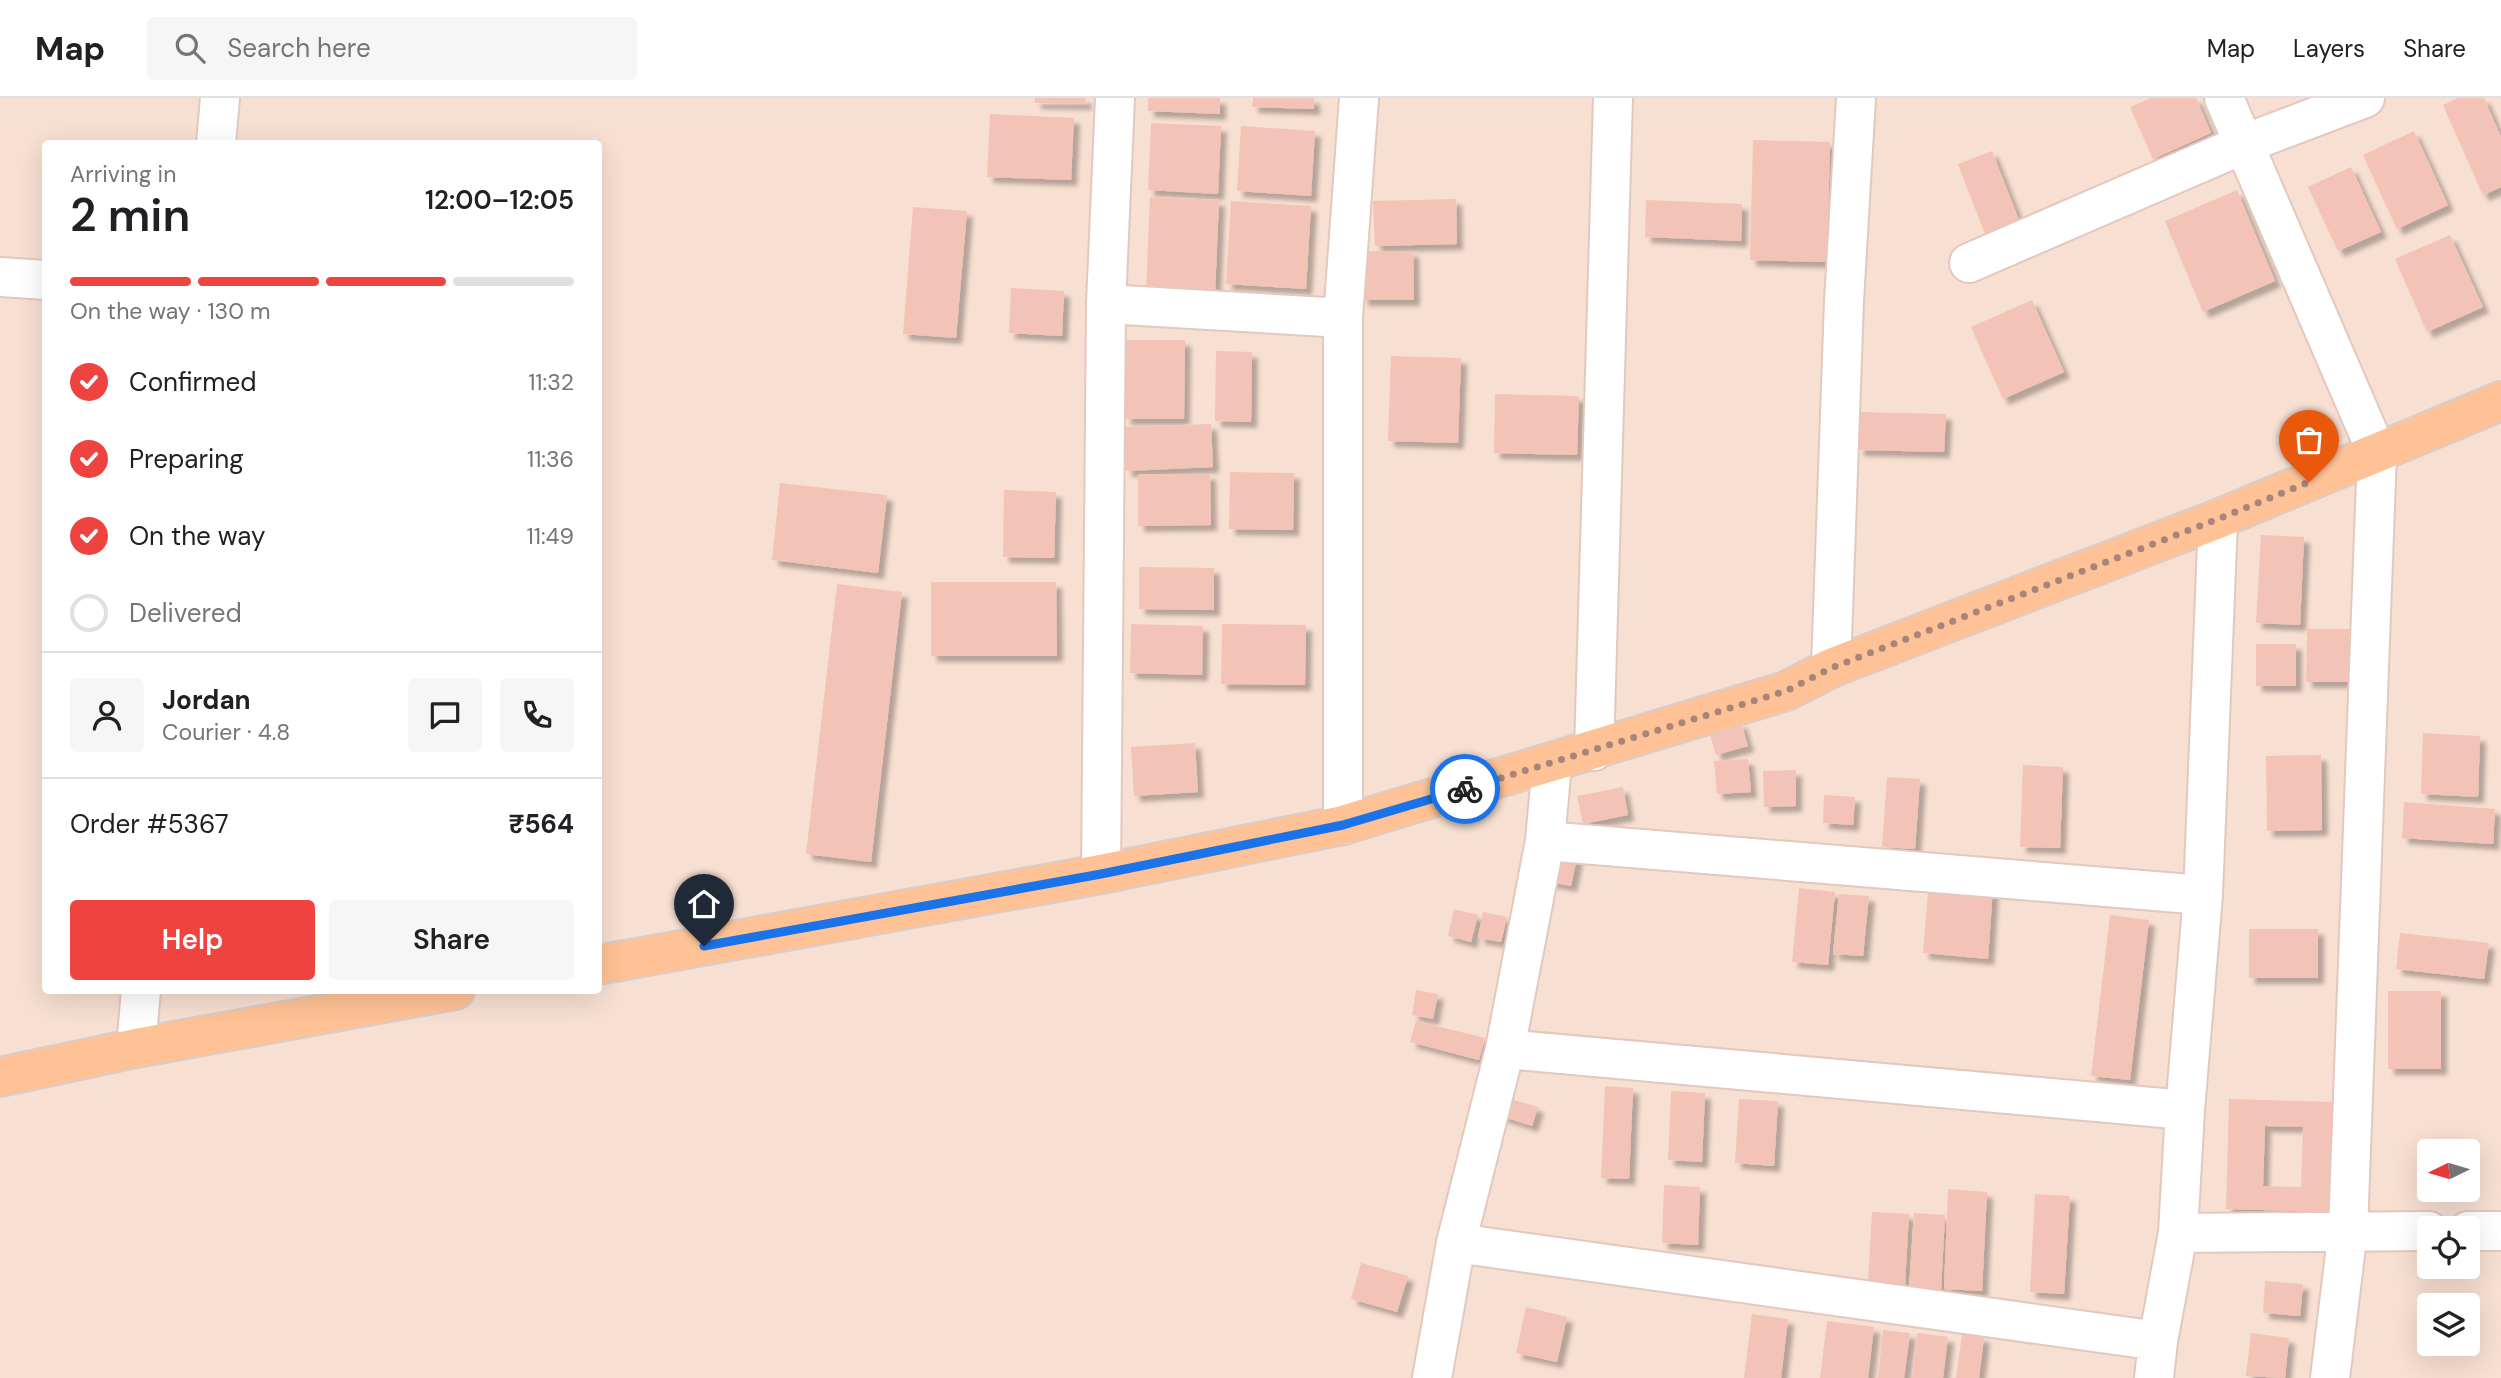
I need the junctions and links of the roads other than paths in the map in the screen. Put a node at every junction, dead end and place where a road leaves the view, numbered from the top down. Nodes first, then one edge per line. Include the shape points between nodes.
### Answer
1 (220, 98) edge
2 (1115, 98) edge
3 (1359, 98) edge
4 (1614, 98) edge
5 (1856, 98) edge
6 (2224, 98) edge
7 (2365, 98) edge
8 (216, 140) edge
9 (2244, 144) junction
10 (1969, 263) dead end
11 (0, 277) edge
12 (42, 280) edge
13 (1106, 304) junction
14 (1343, 318) junction
15 (2501, 401) edge
16 (2377, 453) junction
17 (2218, 519) junction
18 (1831, 668) junction
19 (1594, 751) junction
20 (1552, 763) junction
21 (1343, 825) junction
22 (1545, 841) junction
23 (1101, 874) junction
24 (2203, 895) junction
25 (602, 964) edge
26 (141, 994) edge
27 (433, 994) edge
28 (136, 1048) junction
29 (1505, 1049) junction
30 (0, 1077) edge
31 (2185, 1110) junction
32 (2348, 1230) junction
33 (2417, 1231) edge
34 (2480, 1231) edge
35 (2501, 1231) edge
36 (2178, 1233) junction
37 (1456, 1242) junction
38 (2156, 1359) edge
39 (1432, 1378) edge
40 (2330, 1378) edge

1 - 8 street
2 - 13 street
3 - 14 street
4 - 19 street
5 - 18 street
6 - 9 street
7 - 9 street
9 - 10 street
9 - 16 street
11 - 12 street
13 - 14 street
13 - 23 street
14 - 21 street
15 - 16 main road
16 - 17 main road
16 - 32 street
17 - 18 main road
17 - 24 street
18 - 19 main road via 1786,691
19 - 20 main road
20 - 21 main road
20 - 22 street
21 - 23 main road
22 - 24 street
22 - 29 street
23 - 25 main road
24 - 31 street
26 - 28 street
27 - 28 main road
28 - 30 main road
29 - 31 street
29 - 37 street
31 - 36 street
32 - 33 street
32 - 36 street
32 - 40 street
34 - 35 street
36 - 38 street
37 - 38 street
37 - 39 street

